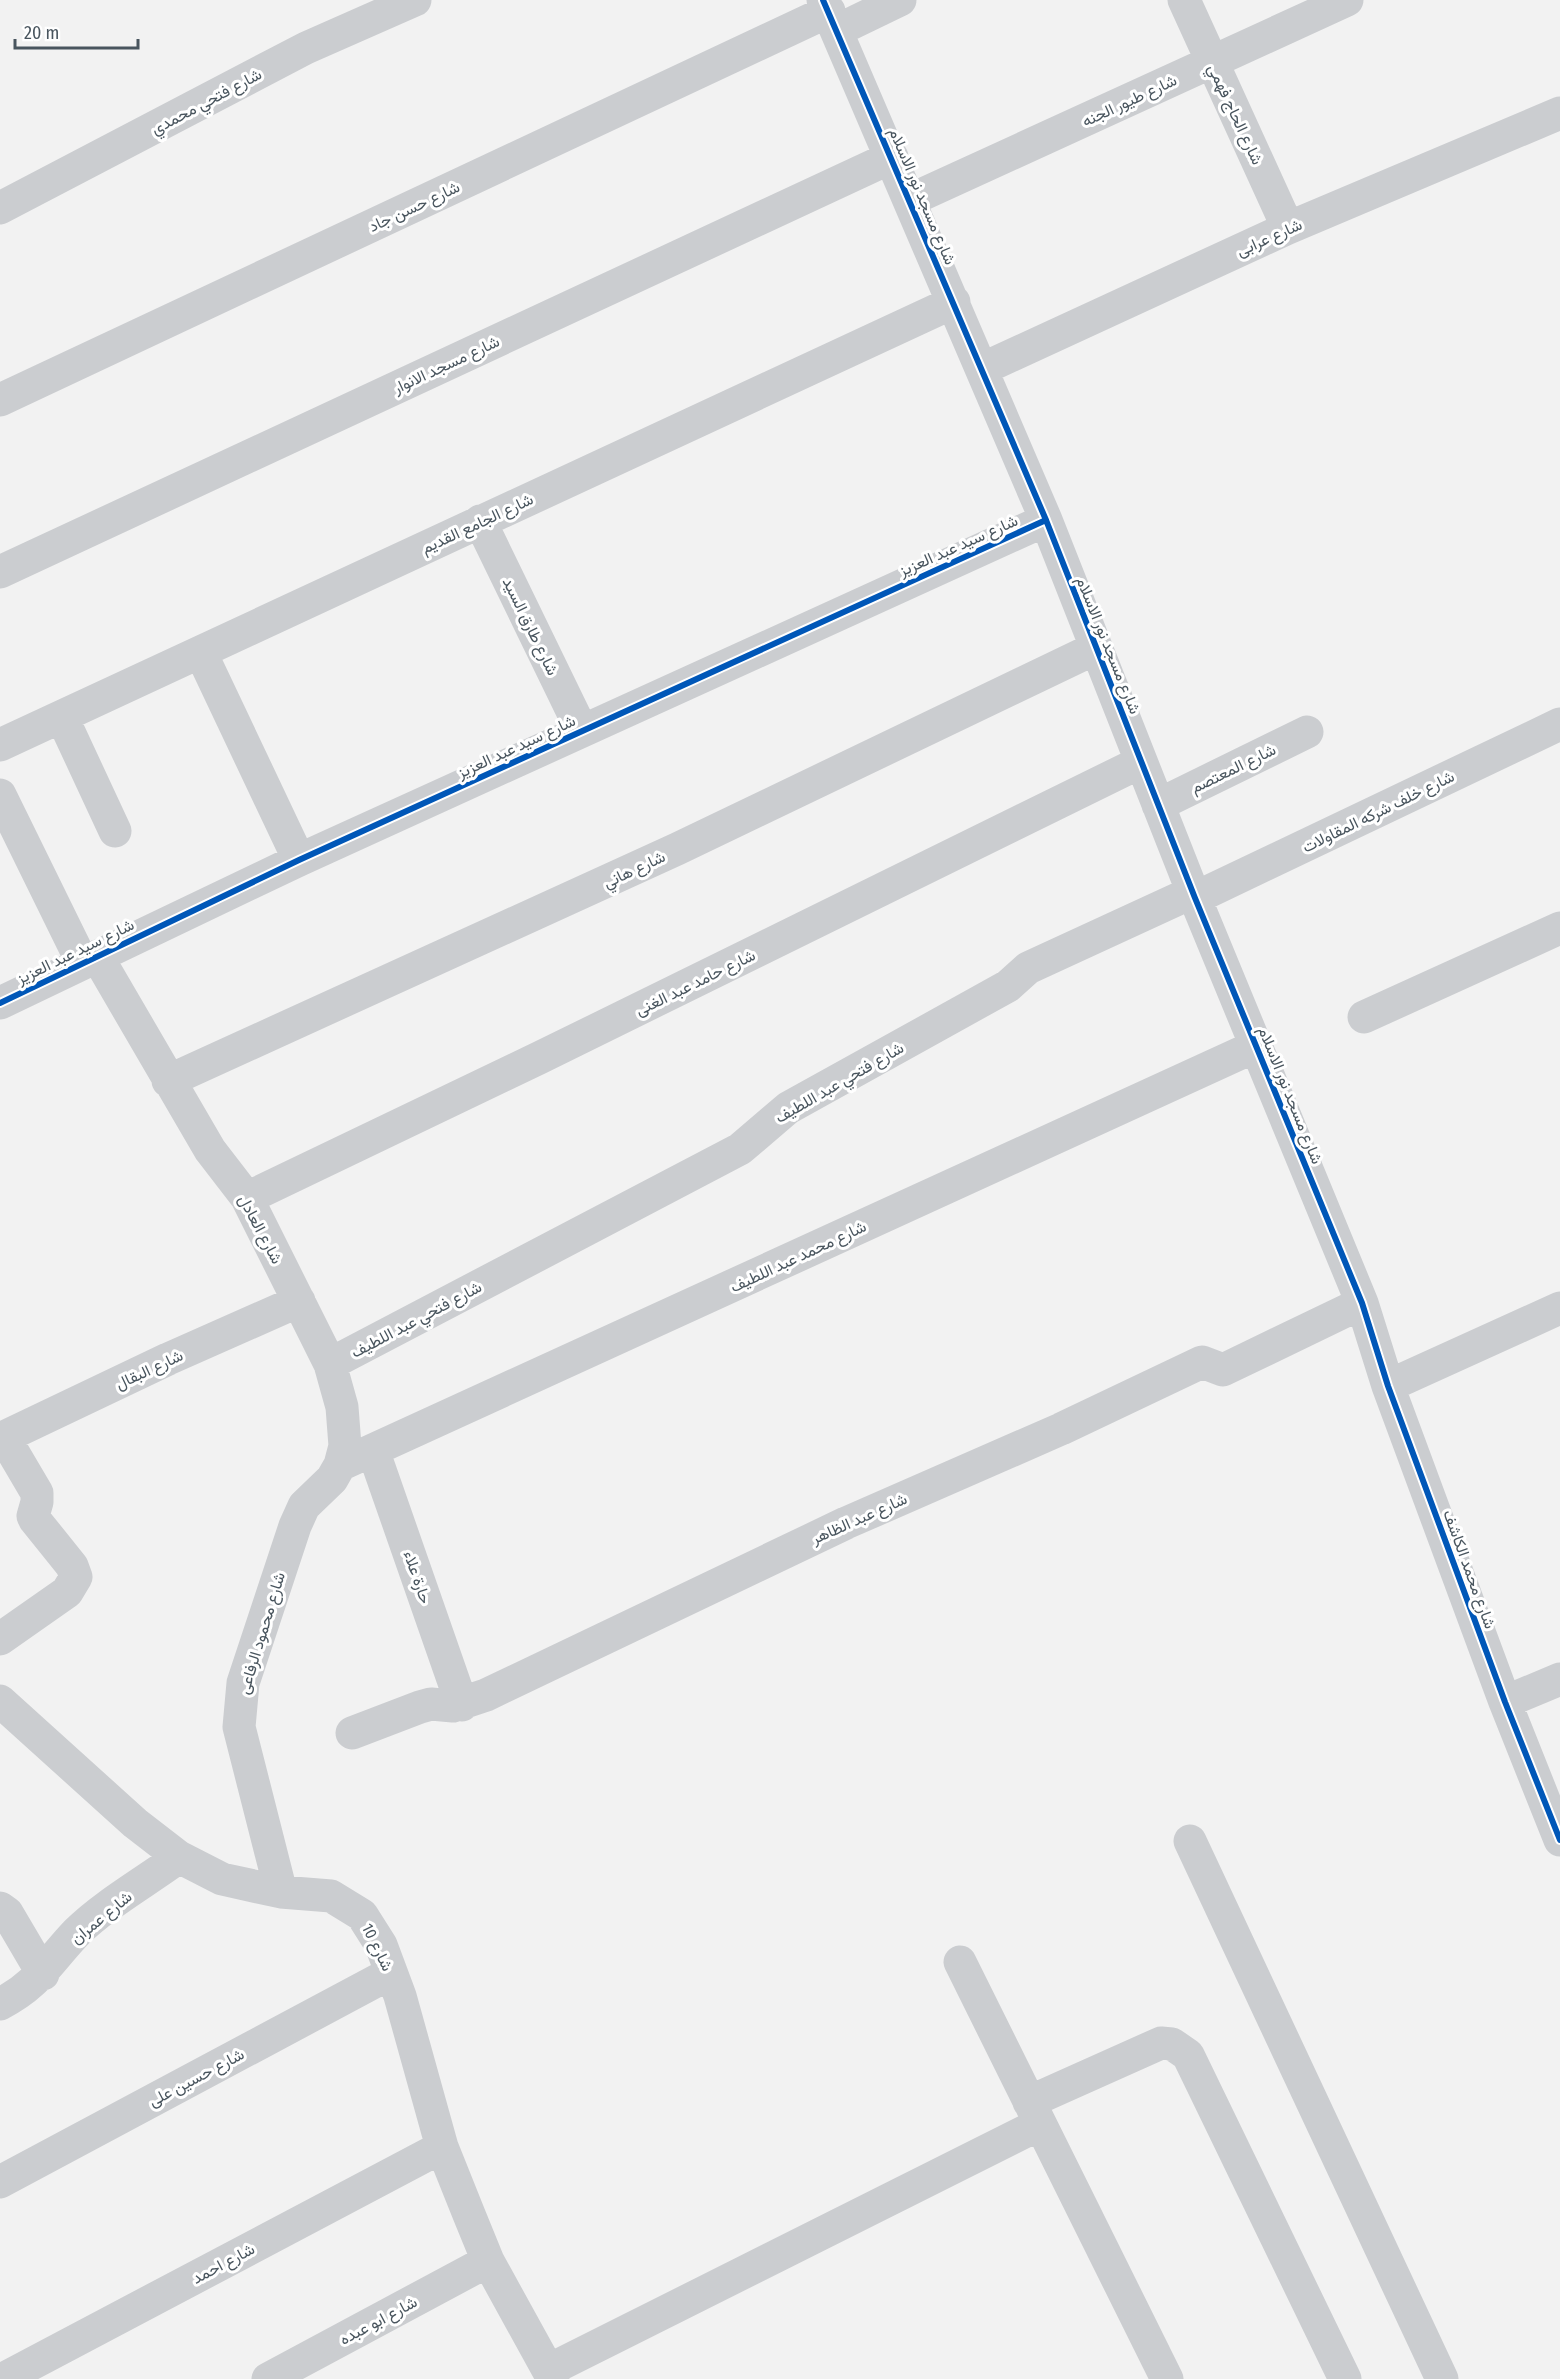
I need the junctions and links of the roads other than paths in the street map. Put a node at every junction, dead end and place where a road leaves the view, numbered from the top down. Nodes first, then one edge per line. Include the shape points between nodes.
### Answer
1 (415, 0) edge
2 (900, 0) edge
3 (1184, 0) edge
4 (1347, 0) edge
5 (830, 14) edge
6 (1212, 62) junction
7 (1560, 112) edge
8 (892, 157) junction
9 (910, 200) junction
10 (0, 208) edge
11 (1288, 228) junction
12 (954, 302) junction
13 (982, 369) junction
14 (0, 400) edge
15 (1046, 520) junction
16 (480, 521) junction
17 (0, 572) edge
18 (1096, 648) junction
19 (201, 653) junction
20 (62, 717) junction
21 (1560, 724) edge
22 (582, 731) junction
23 (1307, 732) dead end
24 (0, 745) edge
25 (1141, 762) junction
26 (0, 795) edge
27 (1158, 804) junction
28 (115, 831) dead end
29 (299, 860) junction
30 (1194, 895) junction
31 (1560, 928) edge
32 (90, 959) junction
33 (0, 1003) edge
34 (1364, 1017) dead end
35 (1256, 1046) junction
36 (168, 1081) junction
37 (247, 1197) junction
38 (298, 1301) junction
39 (1362, 1303) junction
40 (1560, 1308) edge
41 (330, 1364) junction
42 (1388, 1386) junction
43 (2, 1438) edge
44 (373, 1450) junction
45 (331, 1477) junction
46 (0, 1639) edge
47 (1560, 1679) edge
48 (1505, 1702) junction
49 (462, 1705) junction
50 (7, 1718) edge
51 (352, 1733) dead end
52 (1190, 1840) dead end
53 (1560, 1840) edge
54 (179, 1857) junction
55 (281, 1892) junction
56 (0, 1908) edge
57 (960, 1962) dead end
58 (391, 1973) junction
59 (43, 1974) junction
60 (0, 2004) edge
61 (1034, 2113) junction
62 (442, 2148) junction
63 (0, 2182) edge
64 (488, 2261) junction
65 (3, 2374) edge
66 (551, 2375) edge
67 (268, 2379) edge
68 (1167, 2379) edge
69 (1344, 2379) edge
70 (1442, 2379) edge

1 - 10 street, شارع فتحي محمدي via 306,48
2 - 5 street, شارع حسن جاد
3 - 6 street, شارع الحاج فهمي
4 - 6 street, شارع طيور الجنه
5 - 8 street, شارع مسجد نور الاسلام
5 - 14 street, شارع حسن جاد
6 - 9 street, شارع طيور الجنه
6 - 11 street, شارع الحاج فهمي
7 - 11 street, شارع عرابى
8 - 9 street, شارع مسجد نور الاسلام
8 - 17 street, شارع مسجد الانوار
9 - 12 street, شارع مسجد نور الاسلام
11 - 13 street, شارع عرابى
12 - 13 street, شارع مسجد نور الاسلام
12 - 16 street, شارع الجامع القديم
13 - 15 street, شارع مسجد نور الاسلام
15 - 18 street, شارع مسجد نور الاسلام
15 - 22 street, شارع سيد عبد العزيز
16 - 19 street, شارع الجامع القديم
16 - 22 street, شارع طارق السيد
18 - 25 street, شارع مسجد نور الاسلام
18 - 36 street, شارع هاني via 676,849
19 - 20 street, شارع الجامع القديم
19 - 29 street
20 - 24 street, شارع الجامع القديم
20 - 28 street
21 - 30 street, شارع خلف شركه المقاولات
22 - 29 street, شارع سيد عبد العزيز
23 - 27 street, شارع المعتصم
25 - 27 street, شارع مسجد نور الاسلام
25 - 37 street, شارع حامد عبد الغنى
26 - 32 street, شارع العادل
27 - 30 street, شارع مسجد نور الاسلام
29 - 32 street, شارع سيد عبد العزيز
30 - 35 street, شارع مسجد نور الاسلام
30 - 41 street, شارع فتحي عبد اللطيف via 1028,968 1008,986 788,1108 740,1149
31 - 34 street
32 - 33 street, شارع سيد عبد العزيز
32 - 36 street, شارع العادل
35 - 39 street, شارع مسجد نور الاسلام
35 - 44 street, شارع محمد عبد اللطيف
36 - 37 street, شارع العادل via 210,1150
37 - 38 street, شارع العادل
38 - 41 street, شارع العادل
38 - 43 street, شارع البقال
39 - 42 street, شارع محمد الكاشف
39 - 49 street, شارع عبد الظاهر via 1222,1370 1202,1362 846,1523
40 - 42 street
41 - 45 street, شارع العادل via 342,1407 345,1446
42 - 48 street, شارع محمد الكاشف
43 - 46 street via 37,1493 35,1520 72,1566 76,1577 67,1592
44 - 45 street, شارع محمد عبد اللطيف
44 - 49 street, حارة علاء
45 - 55 street, شارع محمود الرفاعى via 304,1506 295,1526 243,1683 239,1706 239,1727
47 - 48 street
48 - 53 street, شارع محمد الكاشف
49 - 51 street, شارع عبد الظاهر via 431,1704
50 - 54 street, شارع 10
52 - 70 street
54 - 55 street, شارع 10 via 222,1879
54 - 59 street, شارع عمران via 78,1931
55 - 58 street, شارع 10 via 331,1896 362,1915 381,1945
56 - 59 street via 7,1913
57 - 61 street
58 - 62 street, شارع 10
58 - 63 street, شارع حسين على
59 - 60 street, شارع عمران via 19,1995
61 - 66 street
61 - 68 street
61 - 69 street via 1161,2043 1172,2044 1188,2055
62 - 64 street, شارع 10
62 - 65 street, شارع احمد
64 - 66 street, شارع 10
64 - 67 street, شارع ابو عبده

